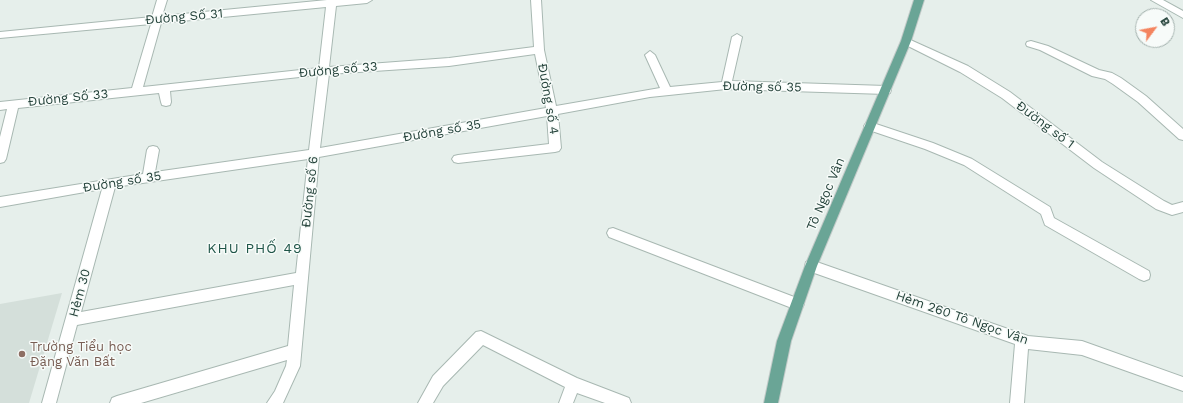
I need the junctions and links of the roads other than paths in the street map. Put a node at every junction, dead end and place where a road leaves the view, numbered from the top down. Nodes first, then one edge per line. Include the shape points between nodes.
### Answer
1 (162, 0) edge
2 (368, 0) edge
3 (536, 0) edge
4 (919, 0) edge
5 (1162, 1) edge
6 (332, 2) edge
7 (1183, 15) edge
8 (157, 20) junction
9 (0, 35) edge
10 (736, 37) dead end
11 (906, 41) junction
12 (1031, 44) dead end
13 (539, 50) junction
14 (650, 56) dead end
15 (324, 71) junction
16 (726, 85) junction
17 (164, 88) junction
18 (137, 90) junction
19 (886, 90) junction
20 (666, 91) junction
21 (166, 102) dead end
22 (14, 104) junction
23 (0, 106) edge
24 (552, 112) junction
25 (870, 126) junction
26 (1183, 136) edge
27 (153, 150) dead end
28 (314, 154) junction
29 (458, 159) dead end
30 (0, 160) edge
31 (148, 177) junction
32 (110, 183) junction
33 (0, 202) edge
34 (1183, 207) edge
35 (613, 233) dead end
36 (811, 266) junction
37 (1144, 275) dead end
38 (301, 278) junction
39 (797, 304) junction
40 (72, 320) junction
41 (1022, 340) junction
42 (294, 351) junction
43 (574, 384) junction
44 (1183, 384) edge
45 (49, 403) edge
46 (116, 403) edge
47 (274, 403) edge
48 (425, 403) edge
49 (566, 403) edge
50 (624, 403) edge
51 (771, 403) edge
52 (1017, 403) edge

1 - 8 street
2 - 6 street, Đường Số 31
3 - 13 street, Đường số 4
4 - 11 main road, Tô Ngọc Vân
5 - 7 street
6 - 8 street, Đường Số 31
6 - 15 street, Đường số 6
8 - 9 street, Đường Số 31
8 - 18 street
10 - 16 street
11 - 19 main road, Tô Ngọc Vân
11 - 34 street, Đường số 1 via 964,69 1006,95 1098,165 1160,205 1172,210
12 - 26 street via 1117,81 1142,98
13 - 15 street, Đường số 33 via 449,62
13 - 24 street, Đường số 4
14 - 20 street
15 - 17 street, Đường số 33
15 - 28 street, Đường số 6
16 - 19 street, Đường số 35
16 - 20 street, Đường số 35
17 - 18 street, Đường số 33
17 - 21 street
18 - 22 street, Đường Số 33
19 - 25 main road, Tô Ngọc Vân
20 - 24 street, Đường số 35
22 - 23 street, Đường Số 33
22 - 30 street
24 - 28 street, Đường số 35
24 - 29 street, Đường số 4 via 555,148
25 - 36 main road, Tô Ngọc Vân
25 - 37 street via 968,162 1046,212 1049,221
27 - 31 street
28 - 31 street, Đường số 35
28 - 38 street, Đường số 6
31 - 32 street, Đường số 35
32 - 33 street, Đường số 35
32 - 40 street, Hẻm 30
35 - 39 street
36 - 39 main road, Tô Ngọc Vân
36 - 41 street, Hẻm 260 Tô Ngọc Vân
38 - 40 street
38 - 42 street, Đường số 6
39 - 51 main road, Tô Ngọc Vân via 784,341
40 - 45 street, Hẻm 30
41 - 44 street, Hẻm 260 Tô Ngọc Vân via 1082,348
41 - 52 street
42 - 46 street
42 - 47 street, Đường số 6 via 293,366 280,396
43 - 48 street via 481,337 438,380
43 - 49 street
43 - 50 street

